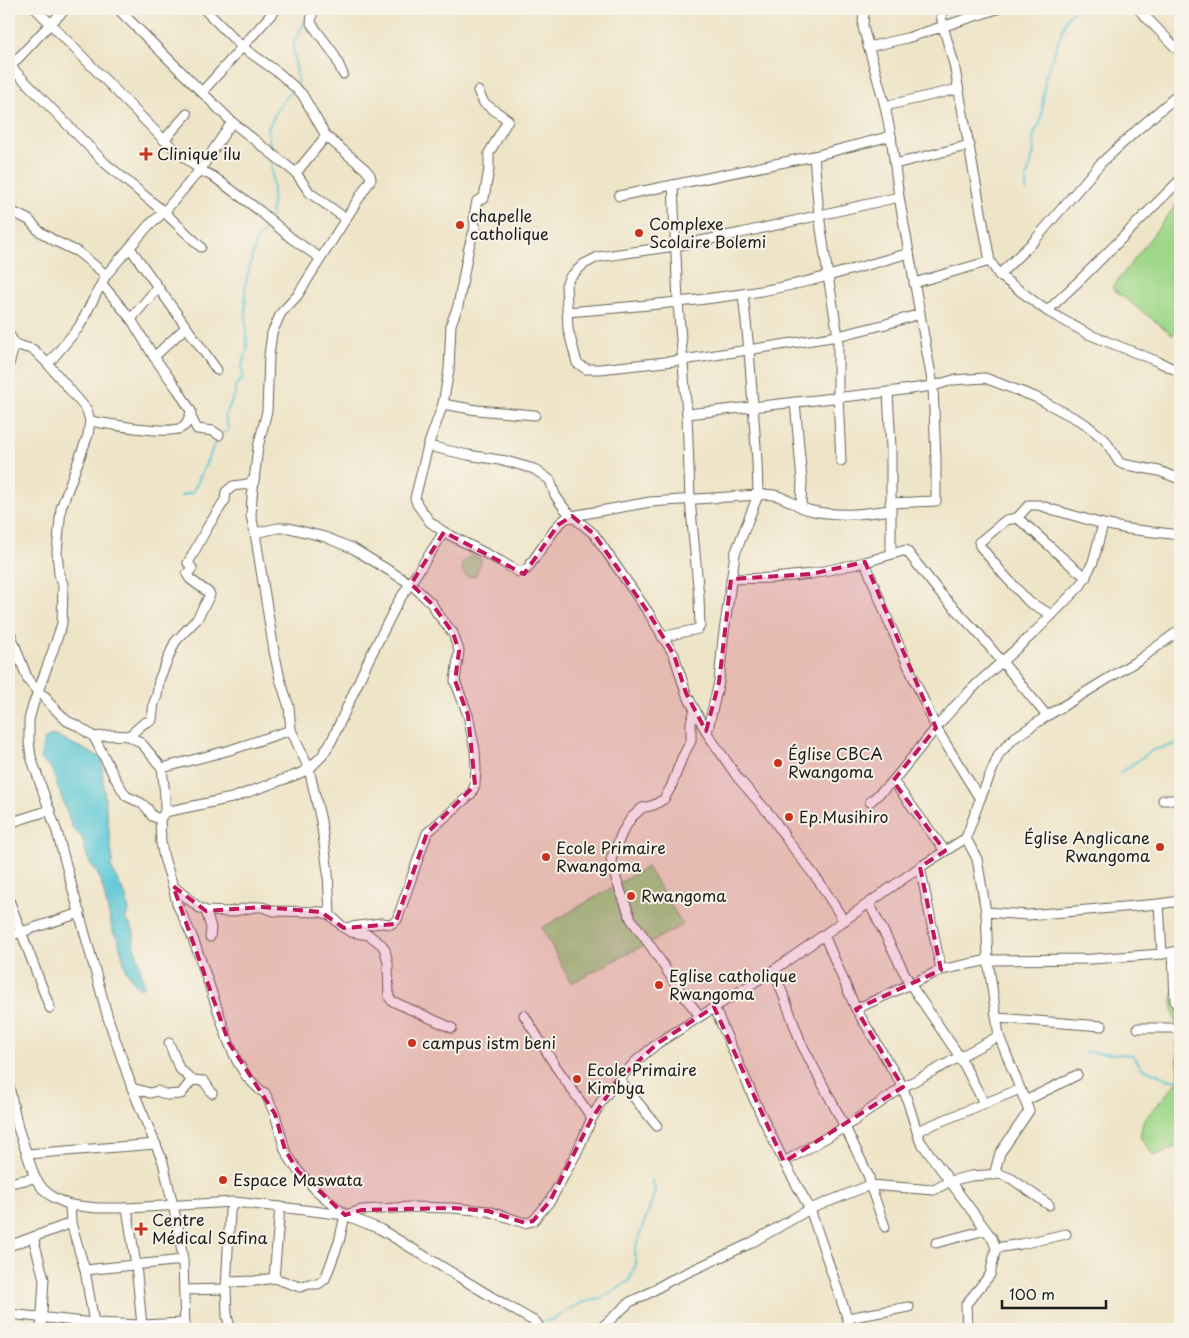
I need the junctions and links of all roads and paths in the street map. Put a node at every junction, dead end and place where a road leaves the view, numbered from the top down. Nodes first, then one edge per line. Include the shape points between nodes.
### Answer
1 (36, 9) edge
2 (66, 9) edge
3 (118, 9) edge
4 (204, 9) edge
5 (276, 9) edge
6 (312, 9) edge
7 (864, 9) edge
8 (942, 9) edge
9 (997, 9) edge
10 (1138, 9) edge
11 (50, 23) junction
12 (943, 26) junction
13 (242, 47) junction
14 (868, 47) junction
15 (1180, 52) edge
16 (10, 66) edge
17 (343, 74) dead end
18 (958, 89) junction
19 (478, 91) dead end
20 (202, 92) junction
21 (1180, 93) edge
22 (885, 106) junction
23 (187, 114) dead end
24 (232, 122) junction
25 (326, 136) junction
26 (891, 136) junction
27 (164, 140) junction
28 (970, 144) junction
29 (814, 156) junction
30 (895, 164) junction
31 (200, 170) junction
32 (296, 172) junction
33 (1180, 180) edge
34 (673, 185) junction
35 (619, 196) dead end
36 (898, 197) junction
37 (9, 210) edge
38 (164, 212) junction
39 (820, 215) junction
40 (345, 218) junction
41 (675, 246) junction
42 (201, 247) dead end
43 (130, 248) junction
44 (909, 253) junction
45 (320, 258) junction
46 (990, 261) junction
47 (106, 275) junction
48 (999, 275) junction
49 (828, 276) junction
50 (914, 283) junction
51 (102, 284) junction
52 (157, 288) junction
53 (744, 294) junction
54 (678, 302) junction
55 (1047, 310) junction
56 (567, 312) junction
57 (920, 314) junction
58 (131, 319) junction
59 (186, 327) junction
60 (9, 334) edge
61 (838, 336) junction
62 (15, 344) junction
63 (749, 350) junction
64 (154, 357) junction
65 (683, 360) junction
66 (9, 364) edge
67 (48, 364) junction
68 (217, 370) dead end
69 (1180, 372) edge
70 (933, 386) junction
71 (888, 392) junction
72 (838, 396) junction
73 (795, 402) junction
74 (443, 404) junction
75 (753, 407) junction
76 (535, 414) dead end
77 (687, 414) junction
78 (190, 415) junction
79 (90, 421) junction
80 (219, 436) dead end
81 (428, 446) junction
82 (841, 461) dead end
83 (254, 479) junction
84 (1180, 479) edge
85 (758, 495) junction
86 (690, 499) junction
87 (801, 507) junction
88 (890, 507) junction
89 (572, 516) junction
90 (1017, 518) junction
91 (1102, 524) junction
92 (444, 532) junction
93 (255, 533) junction
94 (1180, 535) edge
95 (891, 554) junction
96 (865, 562) junction
97 (1086, 577) junction
98 (731, 579) junction
99 (411, 584) junction
100 (1052, 615) junction
101 (9, 630) edge
102 (1180, 630) edge
103 (662, 637) junction
104 (1002, 662) junction
105 (38, 692) junction
106 (695, 710) junction
107 (1047, 716) junction
108 (936, 728) junction
109 (291, 730) junction
110 (707, 733) junction
111 (94, 736) junction
112 (129, 736) junction
113 (162, 768) junction
114 (309, 769) junction
115 (893, 781) junction
116 (980, 799) junction
117 (1163, 800) dead end
118 (1180, 800) edge
119 (870, 802) dead end
120 (50, 810) junction
121 (163, 816) junction
122 (9, 823) edge
123 (966, 838) junction
124 (946, 851) junction
125 (920, 867) junction
126 (173, 886) junction
127 (9, 900) edge
128 (1180, 901) edge
129 (869, 902) junction
130 (1159, 904) junction
131 (206, 911) junction
132 (986, 912) junction
133 (80, 913) junction
134 (330, 915) junction
135 (844, 922) junction
136 (344, 928) junction
137 (21, 933) junction
138 (824, 935) junction
139 (9, 936) edge
140 (210, 937) dead end
141 (1177, 951) edge
142 (1162, 954) junction
143 (988, 960) junction
144 (774, 970) junction
145 (941, 970) junction
146 (910, 984) junction
147 (50, 1008) dead end
148 (714, 1008) junction
149 (856, 1009) junction
150 (1180, 1011) edge
151 (524, 1015) dead end
152 (700, 1016) junction
153 (997, 1018) junction
154 (1102, 1026) dead end
155 (452, 1028) dead end
156 (1138, 1028) dead end
157 (1180, 1028) edge
158 (1000, 1036) junction
159 (169, 1043) dead end
160 (960, 1057) junction
161 (1077, 1075) dead end
162 (619, 1079) junction
163 (192, 1080) junction
164 (9, 1086) edge
165 (903, 1087) junction
166 (132, 1088) junction
167 (1020, 1088) junction
168 (212, 1093) dead end
169 (1025, 1101) junction
170 (984, 1103) junction
171 (592, 1118) junction
172 (657, 1126) dead end
173 (845, 1128) junction
174 (13, 1129) edge
175 (917, 1131) junction
176 (156, 1144) junction
177 (27, 1154) junction
178 (784, 1162) junction
179 (994, 1175) junction
180 (35, 1178) junction
181 (950, 1181) junction
182 (9, 1183) edge
183 (870, 1185) junction
184 (234, 1202) junction
185 (70, 1205) junction
186 (1049, 1205) dead end
187 (173, 1206) junction
188 (280, 1207) junction
189 (126, 1208) junction
190 (810, 1209) junction
191 (345, 1216) junction
192 (70, 1223) junction
193 (885, 1228) dead end
194 (986, 1230) junction
195 (1066, 1234) dead end
196 (33, 1237) junction
197 (936, 1242) dead end
198 (9, 1246) edge
199 (996, 1248) junction
200 (183, 1260) junction
201 (136, 1265) junction
202 (85, 1270) junction
203 (274, 1278) junction
204 (226, 1285) junction
205 (184, 1290) junction
206 (909, 1307) dead end
207 (9, 1314) edge
208 (42, 1318) junction
209 (847, 1318) junction
210 (142, 1325) junction
211 (94, 1326) edge
212 (184, 1326) edge
213 (41, 1329) edge
214 (230, 1329) edge
215 (540, 1329) edge
216 (600, 1329) edge
217 (851, 1329) edge
218 (967, 1329) edge

1 - 11 street
2 - 11 street
3 - 20 street
4 - 13 street
5 - 13 street
6 - 17 street via 311,23 334,54
7 - 14 street via 863,27
8 - 12 street
9 - 12 street
10 - 15 street
11 - 16 street
11 - 27 street
12 - 14 street
12 - 18 street
13 - 20 street
13 - 25 street via 280,73 302,94
14 - 22 street
16 - 38 street via 105,163
18 - 22 street
18 - 28 street
19 - 74 street via 484,103 508,120 489,154 484,198 477,201 475,228 458,306 450,324 449,370
20 - 24 street
21 - 48 street via 1100,164 1034,241
22 - 26 street
23 - 27 street
24 - 31 street
24 - 32 street
25 - 32 street
25 - 40 street via 365,169 371,179
26 - 29 street
26 - 30 street
27 - 31 street
28 - 30 street
28 - 46 street
29 - 34 street
29 - 39 street
30 - 36 street
31 - 38 street
31 - 45 street via 214,177
32 - 40 street via 310,193
33 - 55 street
34 - 35 street
34 - 41 street
36 - 39 street
36 - 44 street
37 - 47 street via 29,220 55,241 78,252
38 - 42 street
38 - 43 street
39 - 41 street
39 - 49 street
40 - 45 street
41 - 54 street
41 - 56 street via 606,255 584,264 566,285
43 - 47 street
43 - 52 street
44 - 49 street
44 - 50 street
45 - 83 street via 297,296 281,313 272,334 267,411
46 - 48 street
46 - 50 street
47 - 51 street
48 - 55 street
49 - 53 street
49 - 61 street
50 - 57 street
51 - 58 street
51 - 67 street via 79,327
52 - 58 street
52 - 59 street
53 - 54 street
53 - 63 street
54 - 56 street
54 - 65 street
55 - 69 street via 1088,334
56 - 65 street via 577,363 586,369
57 - 61 street
57 - 70 street
58 - 64 street
59 - 64 street
59 - 68 street
60 - 62 street
61 - 63 street
61 - 72 street
62 - 66 street
62 - 67 street via 34,350
63 - 65 street
63 - 75 street
64 - 78 street via 178,390 191,411
65 - 77 street
67 - 79 street via 87,410
70 - 71 street
70 - 84 street via 953,380 985,378 1035,397 1084,423 1104,440 1122,464
70 - 88 street via 936,501
71 - 72 street
71 - 88 street
72 - 73 street
72 - 82 street
73 - 75 street
73 - 87 street via 802,480
74 - 76 street
74 - 81 street
75 - 77 street
75 - 85 street
77 - 86 street
78 - 79 street via 187,423 173,430
78 - 80 street via 197,429 213,431
79 - 105 street via 88,436 61,508 57,552 63,584 62,624
81 - 89 street via 534,469 550,480 556,495
81 - 92 street via 414,498 430,522
83 - 93 street via 251,516
83 - 112 street via 226,492 225,500 188,563 192,568 187,574 210,595 197,619 176,642 159,680 152,720
85 - 86 street
85 - 87 street via 774,495
85 - 98 street via 735,554
86 - 89 street via 650,502
86 - 103 street via 700,626
87 - 88 street via 838,514 867,514
88 - 95 street
89 - 92 street via 558,525 527,569 519,572
89 - 103 street via 594,534
90 - 91 street via 1029,505 1039,504
90 - 97 street
90 - 100 street via 1006,520 979,542 980,546 1030,602
91 - 94 street
91 - 97 street
92 - 99 street
93 - 99 street via 289,528 325,537 354,549
93 - 109 street via 274,651 289,707
95 - 96 street
95 - 104 street via 906,550
96 - 98 street via 811,574
96 - 108 street
97 - 100 street
98 - 110 street via 719,682
99 - 114 street via 386,625 332,740
99 - 136 street via 432,604 453,633 459,651 455,681 468,715 475,750 476,785 471,794 427,833 397,920 391,924
100 - 104 street
101 - 105 street via 28,680
102 - 107 street
103 - 106 street via 674,656
104 - 107 street
104 - 108 street
105 - 111 street via 67,721
105 - 120 street via 29,720 29,742 31,757
106 - 110 street
106 - 152 street via 691,740 671,787 664,798 642,808 631,818 611,859 631,919
107 - 116 street via 1014,738 1000,754
108 - 115 street
108 - 116 street
109 - 113 street
109 - 114 street
110 - 135 street via 820,882
111 - 112 street
111 - 121 street via 126,796 141,803 152,816
112 - 113 street via 143,745
113 - 121 street
114 - 121 street via 232,798
114 - 134 street via 321,821
115 - 119 street
115 - 124 street
116 - 123 street
117 - 118 street
120 - 122 street
120 - 133 street
121 - 126 street via 161,843
123 - 124 street
123 - 132 street via 977,860
124 - 125 street
125 - 129 street
125 - 145 street
126 - 131 street
126 - 191 street via 237,1062 247,1077 265,1093 275,1114 284,1150 298,1171
127 - 137 street
128 - 130 street
129 - 135 street
129 - 146 street
130 - 132 street via 1028,915
130 - 142 street
131 - 134 street via 229,912 262,907 274,911
131 - 140 street
132 - 143 street
133 - 137 street
133 - 166 street via 108,1018
134 - 136 street
135 - 138 street
136 - 155 street via 369,935 382,945 388,963 389,997 392,1001
137 - 139 street
137 - 147 street
138 - 144 street
138 - 149 street
141 - 142 street
141 - 150 street via 1175,1001
142 - 143 street via 1092,959
143 - 145 street
143 - 153 street
144 - 148 street
144 - 173 street via 801,1043
145 - 146 street
146 - 149 street
146 - 160 street
148 - 152 street
148 - 178 street
149 - 165 street
151 - 171 street
152 - 162 street via 658,1043
153 - 154 street
153 - 158 street
156 - 157 street
158 - 160 street
158 - 167 street
159 - 163 street via 179,1068
160 - 165 street
160 - 170 street
161 - 169 street
162 - 171 street
162 - 172 street
163 - 166 street via 181,1094 150,1093
163 - 168 street via 204,1081
164 - 174 street
165 - 173 street
165 - 175 street
166 - 176 street
167 - 169 street
167 - 170 street
169 - 179 street via 1030,1112 1000,1153
170 - 175 street
171 - 191 street via 550,1201 533,1221 525,1223 488,1211 452,1208 362,1210
173 - 178 street
173 - 183 street
174 - 177 street
175 - 181 street via 920,1141
176 - 177 street
176 - 187 street
177 - 180 street
178 - 190 street
179 - 181 street
179 - 186 street via 1012,1179
180 - 182 street
180 - 185 street via 54,1198
181 - 183 street via 934,1190
181 - 194 street
183 - 190 street
183 - 193 street
184 - 187 street
184 - 188 street via 260,1202
184 - 204 street via 230,1212
185 - 189 street
185 - 192 street
187 - 189 street
187 - 200 street
188 - 191 street
188 - 203 street
189 - 201 street
190 - 209 street
190 - 216 street via 749,1244 630,1302
191 - 203 street via 325,1279 318,1284 300,1287
191 - 215 street via 380,1229 536,1322
192 - 196 street
192 - 202 street
194 - 197 street
194 - 199 street
195 - 199 street
196 - 198 street
196 - 208 street via 44,1279
199 - 218 street via 990,1275 966,1304
200 - 201 street
200 - 205 street
201 - 202 street
201 - 210 street
202 - 211 street
203 - 204 street
204 - 205 street
204 - 214 street
205 - 212 street
206 - 209 street
207 - 208 street
208 - 211 street
208 - 213 street
209 - 217 street
210 - 211 street
210 - 212 street

